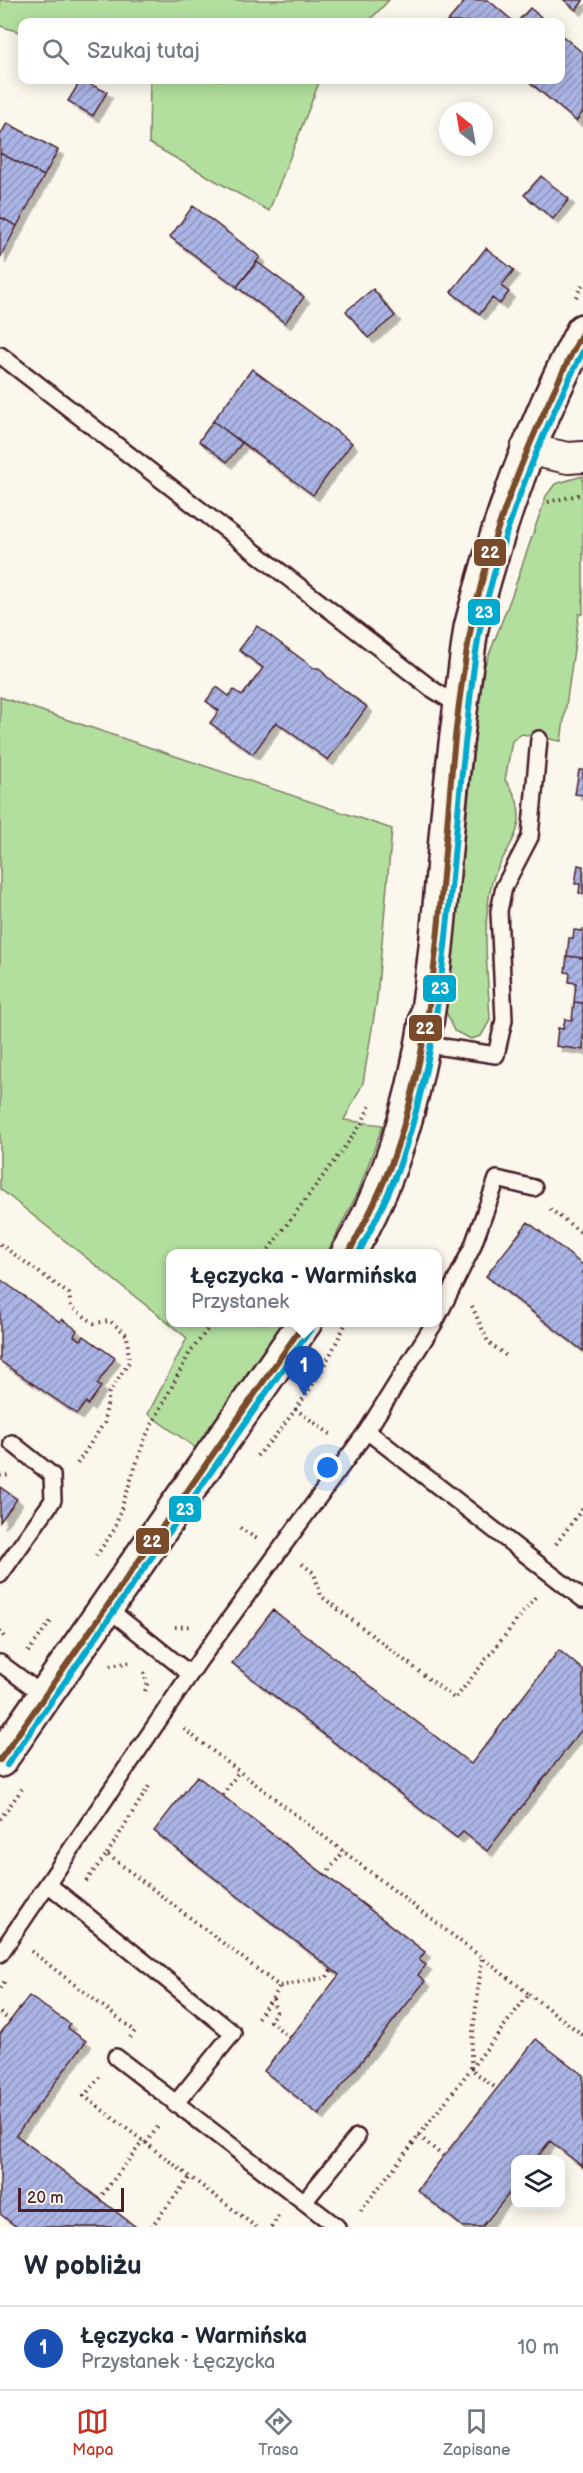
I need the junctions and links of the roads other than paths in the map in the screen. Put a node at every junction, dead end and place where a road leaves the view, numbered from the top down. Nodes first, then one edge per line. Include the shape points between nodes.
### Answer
1 (583, 331) edge
2 (0, 355) edge
3 (526, 449) junction
4 (583, 458) edge
5 (460, 707) junction
6 (539, 739) dead end
7 (423, 1044) junction
8 (534, 1188) dead end
9 (351, 1249) edge
10 (442, 1310) edge
11 (302, 1327) edge
12 (432, 1327) edge
13 (367, 1431) junction
14 (12, 1443) dead end
15 (0, 1575) edge
16 (583, 1599) edge
17 (106, 1607) junction
18 (0, 1663) edge
19 (190, 1674) junction
20 (46, 1697) junction
21 (0, 1760) edge
22 (49, 1885) junction
23 (0, 1954) edge
24 (116, 2057) road end
25 (176, 2104) junction
26 (357, 2137) dead end
27 (304, 2202) junction
28 (337, 2227) edge

1 - 3 main road
2 - 5 lane
3 - 4 street
3 - 5 main road via 484,576 471,628
5 - 7 main road
6 - 7 lane via 530,837 504,887 499,911 504,1020 496,1055
7 - 9 main road via 397,1147
8 - 10 lane via 497,1179 466,1261
11 - 17 main road
12 - 13 lane
13 - 16 lane
13 - 19 lane
14 - 15 lane via 52,1475 53,1500
17 - 19 lane
17 - 20 main road
18 - 20 lane
19 - 22 lane
20 - 21 main road
22 - 23 lane
22 - 25 lane via 233,2033
24 - 25 lane
25 - 27 lane
26 - 27 lane
27 - 28 lane

